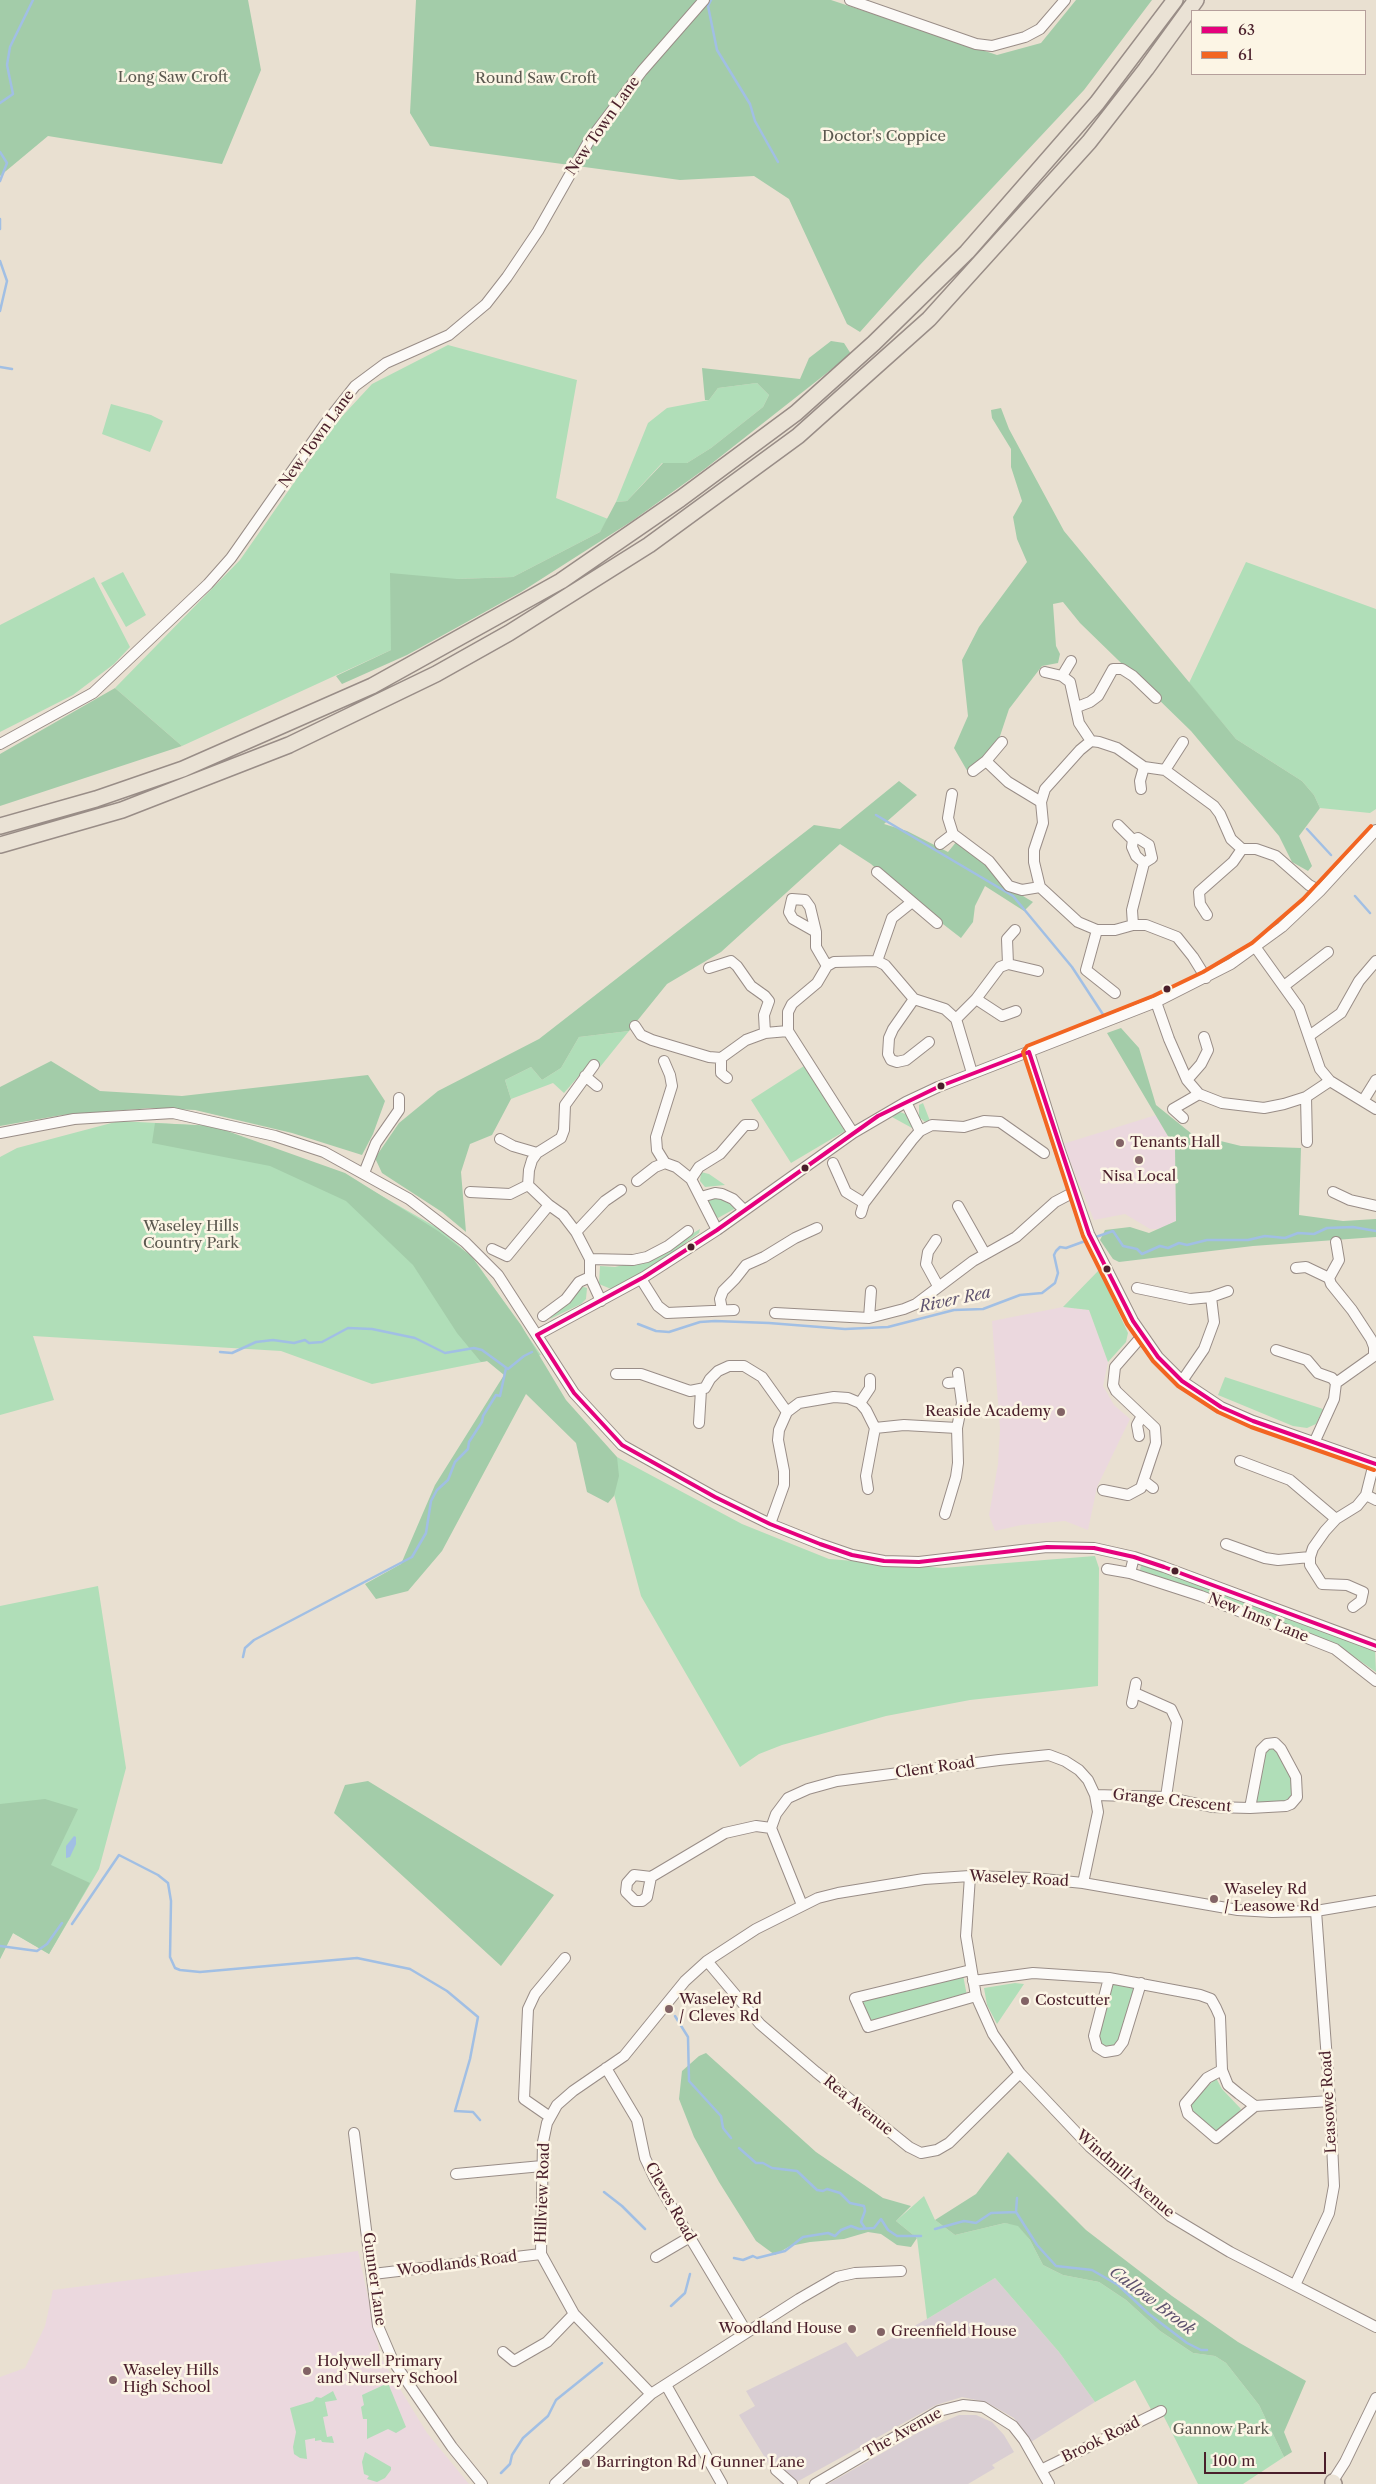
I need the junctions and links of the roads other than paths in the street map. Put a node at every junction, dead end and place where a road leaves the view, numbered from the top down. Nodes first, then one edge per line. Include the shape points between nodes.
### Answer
1 (704, 0) edge
2 (850, 0) edge
3 (1065, 0) edge
4 (1175, 0) edge
5 (1196, 0) edge
6 (1071, 660) dead end
7 (1045, 672) dead end
8 (1062, 676) junction
9 (1156, 698) dead end
10 (1077, 707) junction
11 (1091, 741) junction
12 (1002, 742) dead end
13 (1183, 742) dead end
14 (0, 744) edge
15 (986, 761) junction
16 (1144, 768) junction
17 (1165, 770) junction
18 (973, 771) dead end
19 (1141, 789) dead end
20 (952, 794) dead end
21 (1041, 802) junction
22 (1118, 825) dead end
23 (0, 826) edge
24 (1376, 830) edge
25 (953, 834) junction
26 (1133, 840) junction
27 (940, 844) dead end
28 (0, 846) edge
29 (1242, 849) junction
30 (1144, 863) junction
31 (877, 872) dead end
32 (1040, 887) junction
33 (1320, 891) junction
34 (912, 902) junction
35 (1207, 915) dead end
36 (937, 923) dead end
37 (1133, 925) junction
38 (1015, 930) dead end
39 (1097, 930) junction
40 (816, 932) dead end
41 (1256, 948) junction
42 (1328, 952) dead end
43 (877, 961) junction
44 (1376, 961) edge
45 (1008, 964) junction
46 (827, 966) junction
47 (709, 968) dead end
48 (1038, 971) dead end
49 (1206, 978) junction
50 (1284, 986) junction
51 (1115, 993) dead end
52 (914, 999) junction
53 (976, 999) junction
54 (1156, 1002) junction
55 (1016, 1011) dead end
56 (956, 1019) junction
57 (635, 1026) dead end
58 (788, 1030) junction
59 (765, 1033) junction
60 (1308, 1036) junction
61 (1204, 1037) dead end
62 (929, 1042) dead end
63 (1028, 1052) junction
64 (720, 1058) junction
65 (664, 1061) dead end
66 (594, 1065) dead end
67 (972, 1073) junction
68 (585, 1076) junction
69 (727, 1078) dead end
70 (1187, 1080) junction
71 (1376, 1080) edge
72 (1330, 1081) junction
73 (597, 1086) dead end
74 (1199, 1094) junction
75 (1306, 1097) junction
76 (399, 1098) dead end
77 (1363, 1101) junction
78 (906, 1102) junction
79 (1376, 1109) edge
80 (1183, 1118) dead end
81 (753, 1125) dead end
82 (853, 1132) junction
83 (920, 1132) junction
84 (0, 1133) edge
85 (500, 1139) dead end
86 (1307, 1142) dead end
87 (537, 1153) junction
88 (1044, 1153) dead end
89 (665, 1163) junction
90 (833, 1163) dead end
91 (364, 1173) junction
92 (691, 1179) junction
93 (637, 1181) dead end
94 (528, 1186) junction
95 (621, 1190) dead end
96 (470, 1192) dead end
97 (1074, 1192) junction
98 (1333, 1192) dead end
99 (701, 1197) junction
100 (549, 1205) junction
101 (958, 1206) dead end
102 (1376, 1206) edge
103 (744, 1210) junction
104 (817, 1228) dead end
105 (688, 1230) dead end
106 (717, 1230) junction
107 (576, 1232) junction
108 (936, 1240) dead end
109 (1336, 1242) dead end
110 (492, 1249) dead end
111 (985, 1254) junction
112 (590, 1259) junction
113 (1296, 1268) dead end
114 (590, 1277) junction
115 (1329, 1278) junction
116 (641, 1279) junction
117 (938, 1286) junction
118 (1137, 1288) dead end
119 (871, 1291) dead end
120 (1228, 1291) dead end
121 (1211, 1297) junction
122 (601, 1301) junction
123 (722, 1310) junction
124 (734, 1310) dead end
125 (775, 1313) dead end
126 (543, 1316) dead end
127 (869, 1318) junction
128 (537, 1335) junction
129 (1142, 1336) junction
130 (1374, 1338) edge
131 (1276, 1350) dead end
132 (1375, 1356) edge
133 (616, 1374) dead end
134 (870, 1379) dead end
135 (955, 1379) dead end
136 (1182, 1380) junction
137 (1336, 1383) junction
138 (701, 1390) junction
139 (860, 1403) junction
140 (787, 1412) junction
141 (1142, 1416) junction
142 (699, 1423) dead end
143 (875, 1428) junction
144 (957, 1428) junction
145 (1139, 1436) dead end
146 (1314, 1443) junction
147 (1240, 1461) dead end
148 (1375, 1464) edge
149 (1144, 1481) junction
150 (1153, 1488) dead end
151 (868, 1489) dead end
152 (1103, 1490) dead end
153 (1366, 1495) junction
154 (1376, 1500) edge
155 (950, 1509) dead end
156 (1336, 1519) junction
157 (770, 1524) junction
158 (1226, 1544) dead end
159 (1134, 1557) junction
160 (1310, 1557) junction
161 (1106, 1569) dead end
162 (1130, 1573) junction
163 (1353, 1607) dead end
164 (1376, 1646) edge
165 (1376, 1682) edge
166 (1134, 1693) dead end
167 (1095, 1795) junction
168 (1166, 1797) junction
169 (1250, 1808) junction
170 (771, 1828) junction
171 (970, 1876) junction
172 (651, 1877) dead end
173 (1083, 1883) junction
174 (1376, 1901) edge
175 (802, 1905) junction
176 (1316, 1911) junction
177 (565, 1958) dead end
178 (707, 1961) junction
179 (970, 1970) junction
180 (1109, 1978) junction
181 (685, 1981) joint
182 (973, 1982) junction
183 (1141, 1984) junction
184 (976, 1996) junction
185 (606, 2068) junction
186 (1222, 2070) junction
187 (1020, 2073) junction
188 (1330, 2102) junction
189 (1255, 2106) junction
190 (550, 2116) junction
191 (354, 2133) dead end
192 (542, 2166) junction
193 (456, 2174) dead end
194 (690, 2237) junction
195 (541, 2254) junction
196 (656, 2257) dead end
197 (901, 2270) dead end
198 (373, 2274) junction
199 (1295, 2284) junction
200 (574, 2314) junction
201 (1376, 2326) edge
202 (746, 2331) junction
203 (503, 2352) dead end
204 (666, 2385) junction
205 (651, 2394) junction
206 (1376, 2398) edge
207 (1161, 2411) dead end
208 (776, 2470) dead end
209 (1041, 2470) junction
210 (1333, 2483) edge
211 (482, 2484) edge
212 (554, 2484) edge
213 (722, 2484) edge
214 (792, 2484) edge
215 (815, 2484) edge
216 (1049, 2484) edge

1 - 14 street, New Town Lane via 642,72 589,141 538,231 486,304 449,335 386,363 355,386 324,424 231,558 208,584 94,693
2 - 3 street via 976,44 992,46 1025,37 1040,29
4 - 23 highway via 1097,103 967,252 796,414 680,500 561,581 372,686 183,769 96,799
5 - 28 highway via 1089,142 929,319 798,436 649,545 510,633 436,674 289,745 122,810
6 - 8 street
7 - 8 street
8 - 10 street via 1070,682
9 - 10 street via 1133,676 1122,669 1113,669 1098,696
10 - 11 street via 1079,723
11 - 16 street via 1117,748
11 - 21 street via 1045,789
12 - 15 street
13 - 17 street
15 - 18 street
15 - 21 street via 1008,782
16 - 17 street
16 - 19 street
17 - 29 street via 1214,806 1230,839
20 - 25 street via 948,818
21 - 32 street via 1043,823 1034,856
22 - 26 street
24 - 33 street
25 - 27 street
25 - 32 street via 989,861 1009,886 1022,890
26 - 30 street via 1136,856
26 - 30 street via 1138,838 1149,845 1152,858
29 - 33 street via 1276,856
29 - 35 street via 1233,862 1199,892 1200,904
30 - 37 street via 1132,910
31 - 34 street
32 - 39 street via 1078,922
33 - 41 street
34 - 36 street
34 - 43 street via 892,918
37 - 39 street
37 - 49 street via 1157,928 1177,937
38 - 45 street via 1007,939
39 - 51 street via 1086,970
40 - 46 street via 816,947
41 - 49 street
41 - 50 street
42 - 50 street
43 - 46 street via 834,962
43 - 52 street via 885,965
44 - 60 street via 1359,981 1340,1013
45 - 48 street
45 - 53 street via 1000,968
46 - 58 street via 817,983 792,1004 788,1012
47 - 59 street via 730,961 751,986 765,996 769,1002 764,1015
49 - 54 street
50 - 60 street via 1299,1008
52 - 56 street via 945,1009
52 - 62 street via 892,1029 888,1054 891,1060 906,1060
53 - 55 street via 1002,1016
53 - 56 street
54 - 63 street
54 - 70 street
56 - 67 street
57 - 64 street via 652,1040
58 - 59 street
58 - 82 street
59 - 64 street via 746,1040
60 - 72 street via 1320,1069
61 - 70 street via 1208,1050
63 - 67 street
63 - 97 street
64 - 69 street via 721,1073
65 - 89 street via 672,1086 656,1137 657,1150
66 - 68 street
67 - 78 street
68 - 73 street
68 - 87 street via 565,1105 564,1134
70 - 74 street
71 - 77 street
72 - 75 street
72 - 77 street
74 - 75 street via 1222,1103 1257,1107
74 - 80 street via 1173,1109
75 - 86 street
76 - 91 street via 400,1110 376,1143
77 - 79 street
78 - 82 street
78 - 83 street
81 - 92 street via 745,1125 720,1154 699,1167
82 - 103 street
83 - 88 street via 932,1125 964,1127 984,1121 1000,1122
83 - 90 street via 863,1208 846,1192
84 - 91 street, New Inns Lane via 74,1119 173,1113 275,1136 324,1152
85 - 87 street
87 - 94 street via 529,1170
89 - 92 street
89 - 93 street
91 - 128 street, New Inns Lane via 409,1199 465,1242 498,1275
92 - 99 street
94 - 96 street via 510,1194
94 - 100 street
95 - 107 street via 605,1201
97 - 111 street via 1055,1202 1016,1237
97 - 129 street via 1090,1234
98 - 102 street
99 - 103 street via 722,1194
99 - 106 street
100 - 107 street via 563,1215
100 - 110 street via 509,1260
101 - 111 street
103 - 106 street
104 - 123 street via 746,1264 723,1291 720,1299
105 - 112 street via 647,1257 633,1260
106 - 116 street
107 - 112 street
108 - 117 street via 928,1252 926,1264
109 - 115 street via 1339,1260
111 - 117 street
112 - 114 street
113 - 115 street via 1306,1267
114 - 122 street
114 - 126 street via 579,1282 566,1299
115 - 130 street
116 - 122 street
116 - 123 street via 658,1306 667,1313
117 - 127 street via 916,1304
118 - 121 street via 1190,1298
119 - 127 street
120 - 121 street
121 - 136 street via 1214,1322 1204,1349
122 - 128 street
123 - 124 street
125 - 127 street
128 - 157 street, New Inns Lane via 574,1393 622,1445
129 - 136 street
129 - 141 street via 1115,1367 1112,1378 1116,1391
130 - 132 street
131 - 137 street via 1307,1360 1318,1372
132 - 137 street
133 - 138 street via 628,1377 641,1374 690,1392
134 - 139 street via 870,1388
135 - 144 street via 962,1402
136 - 146 street via 1221,1407
137 - 146 street via 1334,1399
138 - 140 street via 718,1371 729,1366 744,1366 762,1377
138 - 142 street
139 - 140 street via 848,1398 822,1398 799,1403
139 - 143 street
140 - 157 street via 778,1440 784,1485
141 - 145 street via 1137,1425
141 - 149 street via 1155,1428 1157,1438
143 - 144 street via 904,1425
143 - 151 street via 866,1476
144 - 155 street via 956,1477
146 - 148 street
147 - 156 street via 1290,1480
148 - 153 street
149 - 150 street
149 - 152 street via 1141,1488 1132,1494
153 - 154 street
153 - 156 street via 1357,1506
156 - 160 street via 1313,1548
157 - 159 street, New Inns Lane via 852,1555 884,1561 919,1562 1047,1547 1094,1548
158 - 160 street via 1265,1558
159 - 162 street
159 - 164 street, New Inns Lane
160 - 163 street via 1310,1565 1322,1584 1347,1585 1363,1592 1361,1601
161 - 162 street, New Inns Lane
162 - 165 street, New Inns Lane via 1201,1596 1335,1649
166 - 168 street via 1171,1708 1176,1722
167 - 168 street, Grange Crescent
167 - 170 street, Clent Road via 1088,1780 1078,1770 1049,1755 999,1760 837,1781 808,1789 788,1798 776,1814
167 - 173 street, Clent Road via 1098,1812
168 - 169 street, Grange Crescent via 1212,1807
169 - 169 street, Grange Crescent via 1286,1806 1297,1797 1296,1778 1275,1744 1266,1744 1261,1750
170 - 172 street via 756,1826 725,1833
170 - 175 street
171 - 173 street, Waseley Road
171 - 175 street, Waseley Road via 924,1879 838,1893
171 - 179 street, Windmill Avenue via 966,1914
173 - 176 street, Waseley Road via 1238,1910
174 - 176 street, Waseley Road
175 - 178 street, Waseley Road via 756,1929
176 - 188 street, Leasowe Road
177 - 190 street via 535,1994 528,2010 524,2099
178 - 181 street, Waseley Road
178 - 187 street, Rea Avenue via 760,2024 921,2153 949,2143
179 - 182 street, Windmill Avenue
179 - 184 street via 855,1998 868,2027
180 - 182 street via 1033,1973
180 - 183 street
180 - 183 street via 1094,2036 1097,2047 1105,2052 1117,2050 1123,2042
181 - 185 street, Hillview Road via 636,2044
182 - 184 street, Windmill Avenue
183 - 186 street via 1211,1999 1220,2017
184 - 187 street, Windmill Avenue via 994,2034
185 - 190 street, Hillview Road via 573,2091
185 - 194 street, Cleves Road via 637,2120 654,2179
186 - 189 street via 1228,2085
186 - 189 street via 1207,2078 1185,2104 1188,2114 1216,2138
187 - 199 street, Windmill Avenue via 1090,2147 1170,2216 1230,2252
188 - 189 street
188 - 199 street, Leasowe Road via 1334,2186 1331,2204
190 - 192 street, Hillview Road via 543,2142
191 - 198 street, Gunner Lane
192 - 193 street
192 - 195 street, Hillview Road
194 - 196 street
194 - 202 street, Cleves Road
195 - 198 street, Woodlands Road
195 - 200 street, Hillview Road
197 - 202 street via 837,2277
198 - 211 street, Gunner Lane via 378,2326 393,2361
199 - 201 street, Windmill Avenue
200 - 203 street via 547,2342 514,2361
200 - 205 street, Hillview Road
202 - 204 street
204 - 205 street
204 - 213 street
205 - 212 street
206 - 210 street
207 - 209 street, Brook Road
208 - 214 street
209 - 215 street, The Avenue via 1014,2426 983,2407 963,2405 939,2411
209 - 216 street, The Avenue

